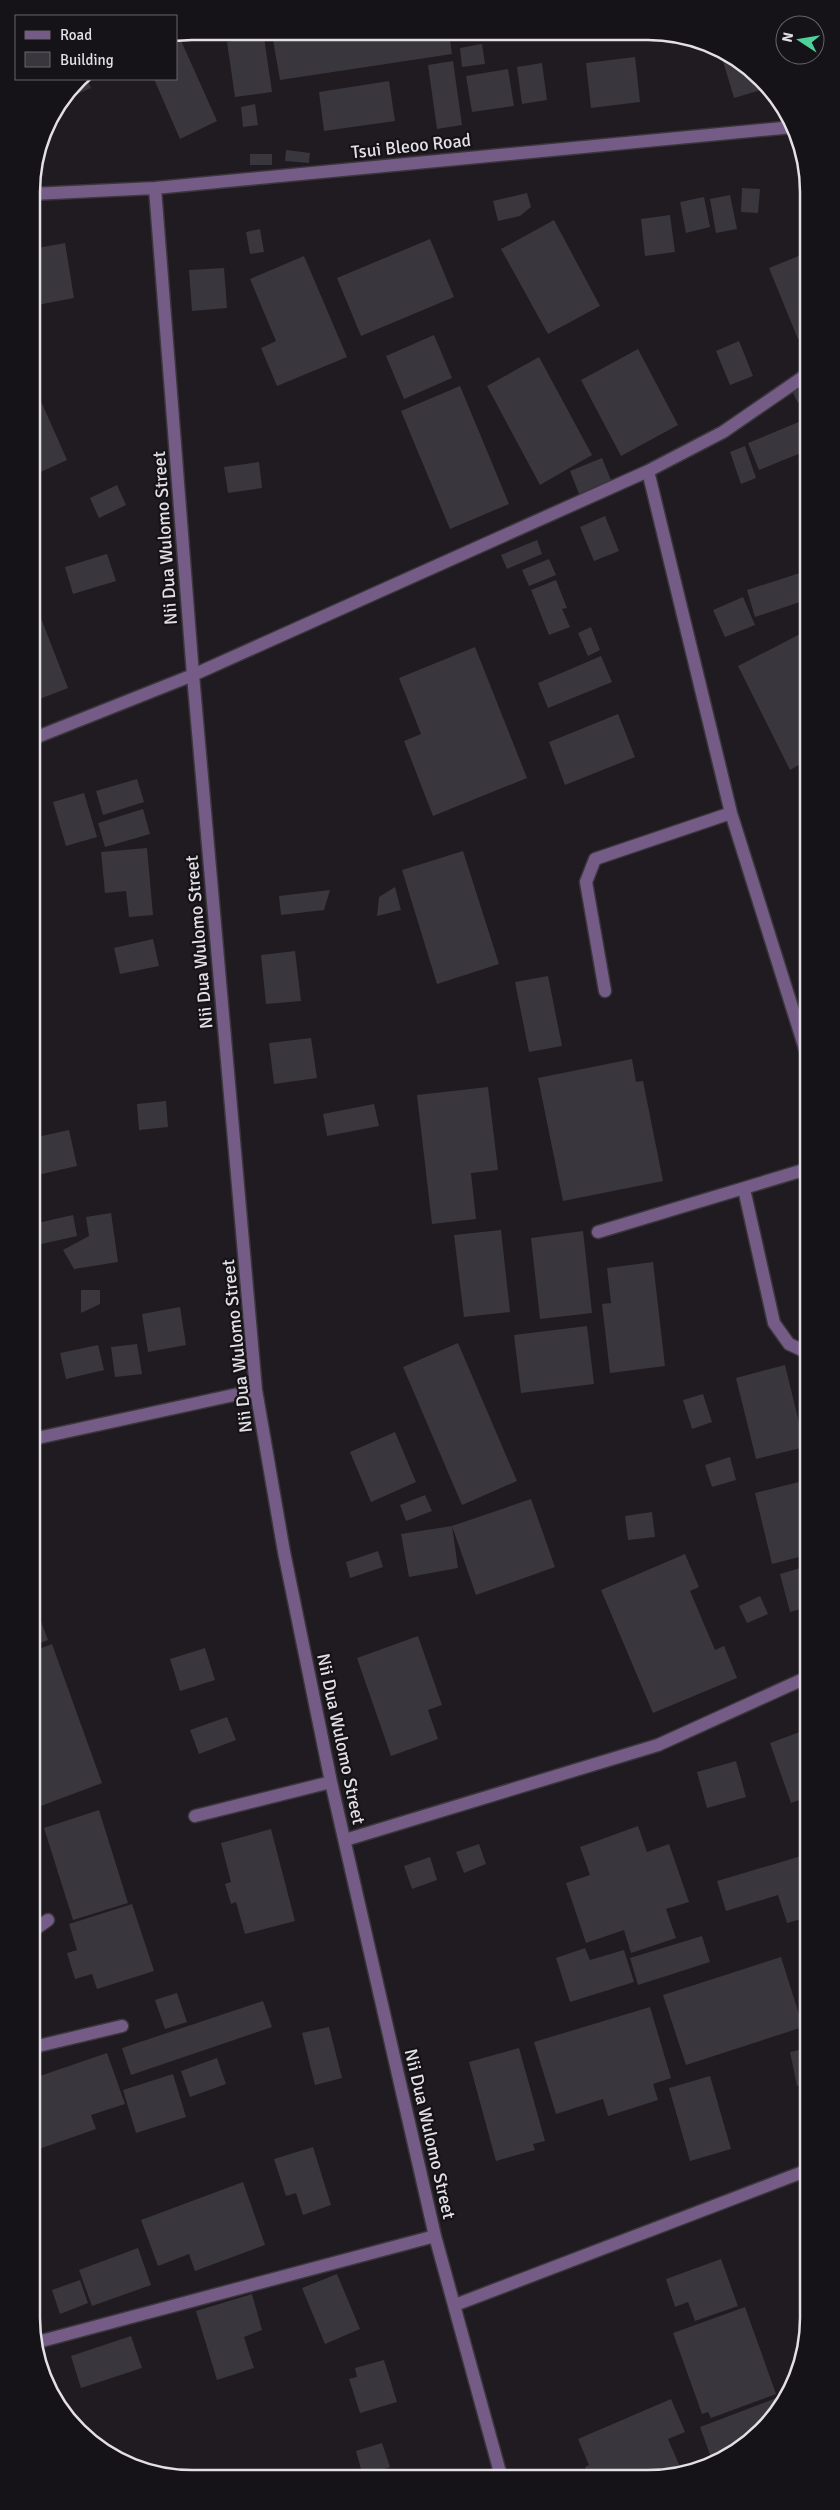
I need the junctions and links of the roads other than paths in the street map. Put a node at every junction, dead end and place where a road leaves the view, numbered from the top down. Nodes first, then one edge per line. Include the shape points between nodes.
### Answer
1 (785, 128) edge
2 (155, 188) junction
3 (40, 194) edge
4 (800, 379) edge
5 (648, 471) junction
6 (192, 675) junction
7 (40, 736) edge
8 (731, 813) junction
9 (605, 991) dead end
10 (800, 1033) edge
11 (800, 1171) edge
12 (744, 1189) junction
13 (598, 1232) dead end
14 (800, 1348) edge
15 (256, 1390) junction
16 (40, 1437) edge
17 (800, 1681) edge
18 (331, 1782) junction
19 (195, 1816) dead end
20 (345, 1840) junction
21 (48, 1920) dead end
22 (40, 1926) edge
23 (122, 2026) dead end
24 (40, 2046) edge
25 (800, 2173) edge
26 (435, 2236) junction
27 (455, 2305) junction
28 (42, 2341) edge
29 (499, 2470) edge

1 - 2 street, Tsui Bleoo Road
2 - 3 street, Tsui Bleoo Road
2 - 6 street, Nii Dua Wulomo Street
4 - 5 street via 723,432
5 - 6 street
5 - 8 street
6 - 7 street
6 - 15 street, Nii Dua Wulomo Street
8 - 9 street via 595,859 586,882
8 - 10 street
11 - 12 street
12 - 13 street
12 - 14 street via 774,1323 789,1344
15 - 16 street
15 - 18 street, Nii Dua Wulomo Street via 284,1552
17 - 20 street via 658,1745
18 - 19 street
18 - 20 street, Nii Dua Wulomo Street
20 - 26 street, Nii Dua Wulomo Street
21 - 22 street
23 - 24 street
25 - 27 street
26 - 27 street, Nii Dua Wulomo Street
26 - 28 street
27 - 29 street, Nii Dua Wulomo Street

